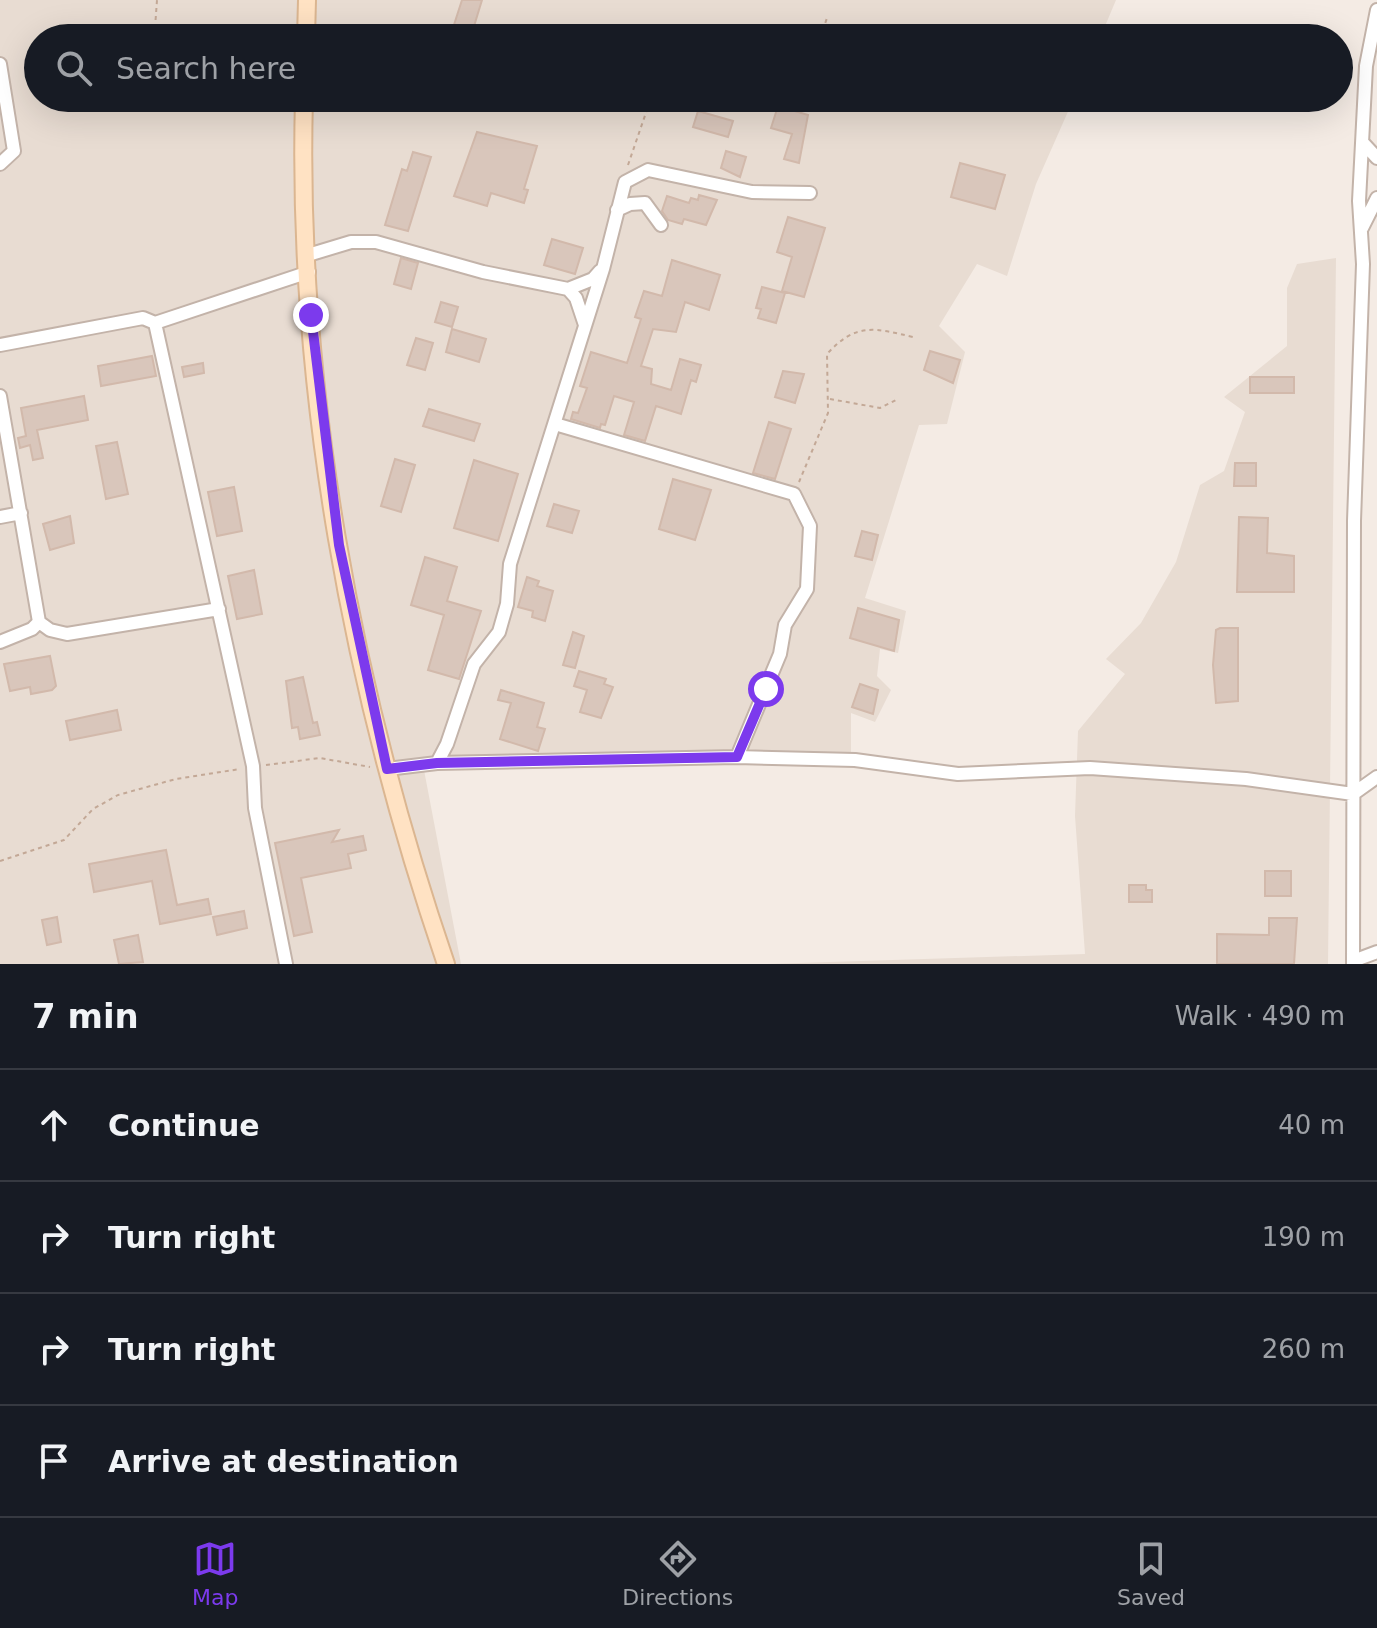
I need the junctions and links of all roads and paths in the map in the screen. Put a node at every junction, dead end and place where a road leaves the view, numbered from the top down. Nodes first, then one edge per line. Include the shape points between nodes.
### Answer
1 (157, 0) edge
2 (307, 0) edge
3 (1377, 10) edge
4 (827, 18) dead end
5 (155, 24) edge
6 (306, 24) edge
7 (825, 24) edge
8 (0, 64) edge
9 (304, 112) edge
10 (646, 112) edge
11 (1364, 144) junction
12 (1377, 158) edge
13 (0, 164) edge
14 (625, 182) junction
15 (810, 193) dead end
16 (1377, 198) edge
17 (617, 210) junction
18 (661, 225) dead end
19 (1362, 228) junction
20 (308, 263) junction
21 (603, 269) junction
22 (568, 289) junction
23 (155, 323) junction
24 (585, 325) junction
25 (913, 337) dead end
26 (0, 345) edge
27 (0, 396) edge
28 (829, 399) junction
29 (896, 400) dead end
30 (555, 424) junction
31 (794, 494) junction
32 (21, 513) junction
33 (0, 517) edge
34 (219, 609) junction
35 (39, 622) junction
36 (0, 642) edge
37 (737, 757) junction
38 (437, 763) junction
39 (253, 766) junction
40 (387, 769) junction
41 (1377, 777) edge
42 (1353, 794) junction
43 (0, 861) edge
44 (1377, 952) edge
45 (1353, 963) edge
46 (286, 964) edge
47 (446, 964) edge

1 - 5 path
2 - 6 main road
3 - 11 street via 1366,66
4 - 7 path
8 - 13 street via 14,143 14,151
9 - 20 main road
10 - 14 path
11 - 12 street
11 - 19 street
14 - 15 street via 648,170 752,192
14 - 17 street
16 - 19 street
17 - 18 street via 645,203
17 - 21 street
19 - 42 street
20 - 22 street via 351,242 376,242
20 - 23 street
20 - 40 main road via 317,385 339,545
21 - 22 street
21 - 24 street
22 - 24 street
23 - 26 street via 143,318
23 - 34 street
24 - 30 street
25 - 28 path via 863,328 838,341 827,354
27 - 32 street
28 - 29 path via 880,408
28 - 31 path via 818,442
30 - 31 street
30 - 38 street via 510,564 499,632 474,664
31 - 37 street via 810,526 807,589 785,625 780,654
32 - 33 street
32 - 35 street
34 - 35 street via 67,634
34 - 39 street
35 - 36 street
37 - 38 street
37 - 42 street via 855,760 958,774 1090,768 1246,779
38 - 40 street
39 - 40 path via 320,758
39 - 43 path via 118,795 93,809 64,840
39 - 46 street via 255,808
40 - 47 main road
41 - 42 street
42 - 45 street
44 - 45 street

